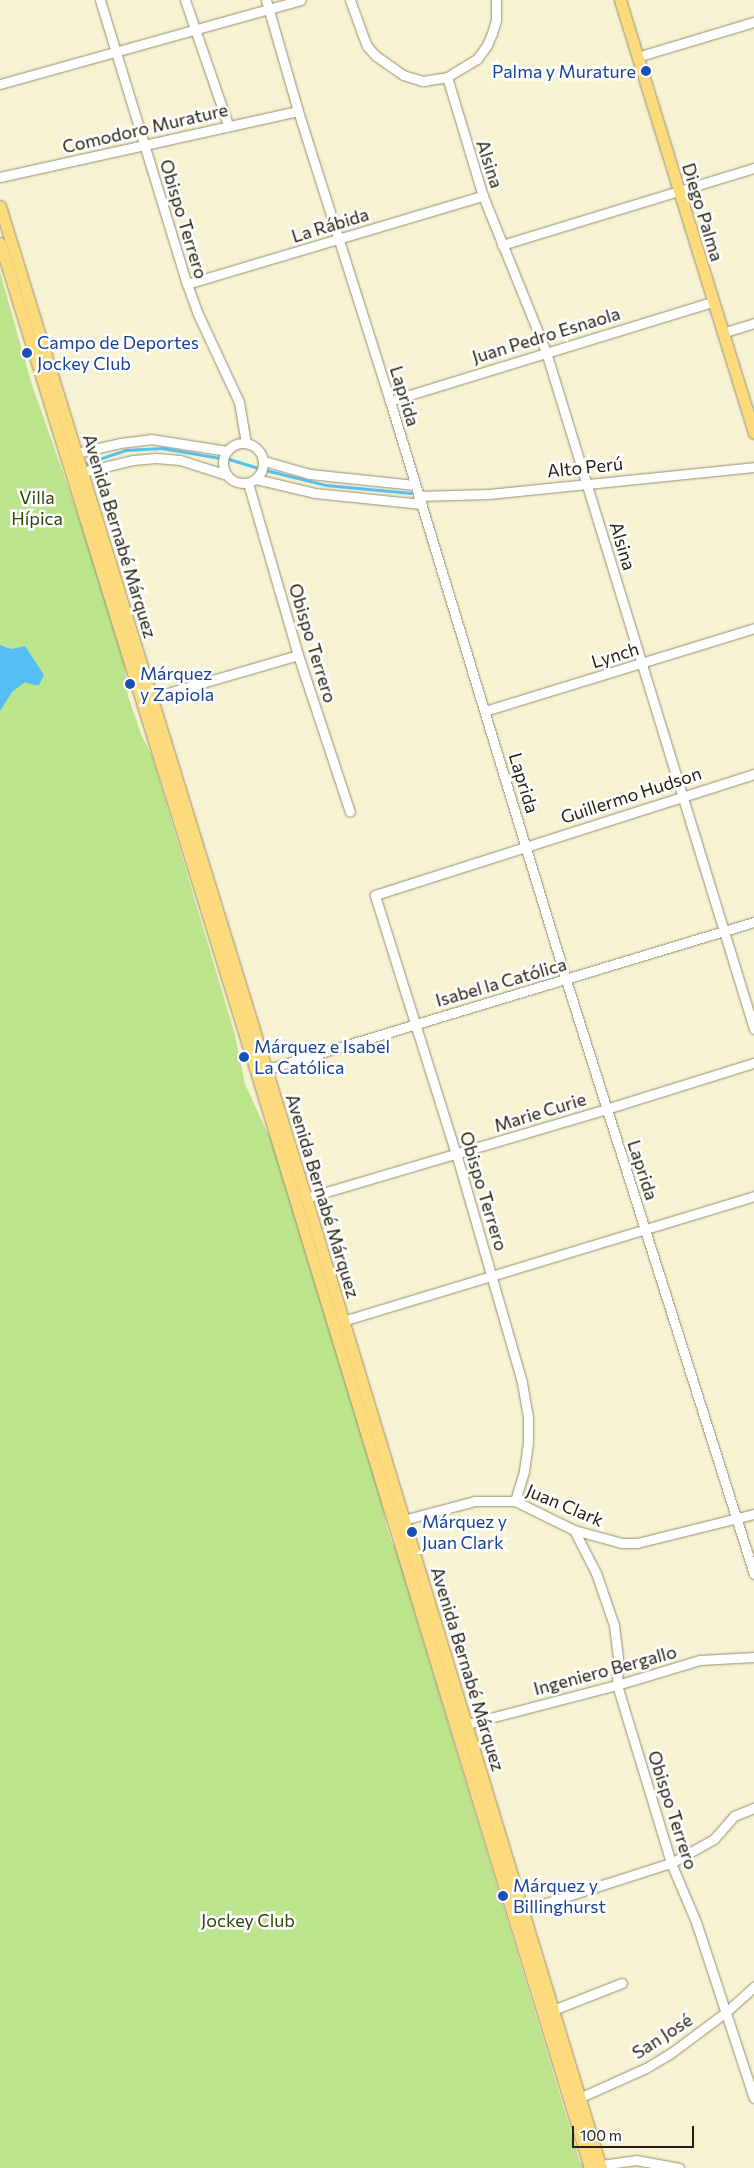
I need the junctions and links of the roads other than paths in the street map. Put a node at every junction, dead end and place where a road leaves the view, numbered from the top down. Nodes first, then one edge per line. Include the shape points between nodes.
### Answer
1 (100, 0) edge
2 (185, 0) edge
3 (266, 0) edge
4 (300, 0) edge
5 (350, 0) edge
6 (496, 0) edge
7 (620, 0) edge
8 (269, 9) junction
9 (754, 22) edge
10 (195, 30) junction
11 (117, 52) junction
12 (637, 56) junction
13 (447, 77) junction
14 (0, 84) edge
15 (298, 111) junction
16 (228, 125) junction
17 (144, 147) junction
18 (754, 168) edge
19 (0, 177) edge
20 (679, 190) junction
21 (483, 196) junction
22 (0, 206) edge
23 (338, 239) junction
24 (0, 243) edge
25 (502, 245) junction
26 (187, 284) junction
27 (712, 302) junction
28 (754, 323) edge
29 (722, 333) junction
30 (546, 352) junction
31 (390, 401) junction
32 (754, 434) edge
33 (246, 442) junction
34 (227, 451) junction
35 (76, 453) junction
36 (264, 462) junction
37 (754, 467) edge
38 (82, 472) junction
39 (228, 475) junction
40 (252, 481) junction
41 (586, 483) junction
42 (414, 485) junction
43 (420, 500) junction
44 (754, 628) edge
45 (298, 655) junction
46 (642, 663) junction
47 (147, 699) junction
48 (485, 712) junction
49 (754, 774) edge
50 (681, 796) junction
51 (350, 812) dead end
52 (526, 846) junction
53 (375, 895) joint
54 (754, 922) edge
55 (723, 931) junction
56 (566, 980) junction
57 (416, 1023) junction
58 (754, 1029) edge
59 (754, 1063) edge
60 (261, 1071) junction
61 (606, 1109) junction
62 (456, 1154) junction
63 (754, 1196) edge
64 (306, 1198) junction
65 (645, 1231) junction
66 (493, 1278) junction
67 (343, 1321) junction
68 (516, 1501) junction
69 (754, 1514) edge
70 (737, 1519) junction
71 (399, 1521) junction
72 (574, 1530) junction
73 (754, 1574) edge
74 (754, 1656) edge
75 (617, 1685) junction
76 (467, 1724) junction
77 (754, 1808) edge
78 (671, 1863) junction
79 (518, 1913) junction
80 (622, 1983) dead end
81 (754, 1986) edge
82 (553, 2010) junction
83 (726, 2012) junction
84 (754, 2097) edge
85 (579, 2098) junction
86 (597, 2167) edge
87 (680, 2168) edge

1 - 11 street, Obispo Terrero
2 - 10 street
3 - 8 street, Laprida
4 - 8 street
5 - 13 street via 368,46 386,64 403,75 424,81
6 - 13 street via 496,20 487,45 477,59
7 - 12 main road, Diego Palma
8 - 10 street
8 - 15 street, Laprida
9 - 12 street
10 - 11 street
10 - 16 street
11 - 14 street
11 - 17 street, Obispo Terrero
12 - 20 main road, Diego Palma
13 - 21 street, Alsina
15 - 16 street, Comodoro Murature
15 - 23 street, Laprida
16 - 17 street, Comodoro Murature
17 - 19 street, Comodoro Murature
17 - 26 street, Obispo Terrero
18 - 20 street
20 - 25 street
20 - 27 main road, Diego Palma
21 - 23 street, La Rábida
21 - 25 street, Alsina
22 - 35 main road, Avenida Bernabé Márquez
23 - 26 street, La Rábida
23 - 31 street, Laprida
24 - 47 main road, Avenida Bernabé Márquez
25 - 30 street, Alsina
26 - 33 street, Obispo Terrero via 239,402
27 - 29 main road, Diego Palma
27 - 30 street, Juan Pedro Esnaola
28 - 29 street
29 - 32 main road, Diego Palma
30 - 31 street, Juan Pedro Esnaola
30 - 41 street, Alsina
31 - 42 street, Laprida
33 - 34 street via 235,444
33 - 36 street via 256,447
34 - 35 street via 151,439 120,442
34 - 39 street via 223,463
35 - 38 main road, Avenida Bernabé Márquez
36 - 40 street via 260,474
36 - 42 street via 310,474
37 - 41 street, Alto Perú
38 - 39 street via 156,458 180,460
38 - 47 main road, Avenida Bernabé Márquez
39 - 40 street via 236,482
40 - 43 street, Alto Perú via 315,493
40 - 45 street, Obispo Terrero
41 - 43 street, Alto Perú
41 - 46 street, Alsina
42 - 43 street, Laprida
43 - 48 street, Laprida
44 - 46 street, Lynch
45 - 47 street
45 - 51 street, Obispo Terrero
46 - 48 street, Lynch
46 - 50 street, Alsina
47 - 60 main road, Avenida Bernabé Márquez
48 - 52 street, Laprida
49 - 50 street, Guillermo Hudson
50 - 52 street, Guillermo Hudson
50 - 55 street, Alsina
52 - 53 street, Guillermo Hudson
52 - 56 street, Laprida
53 - 57 street, Obispo Terrero
54 - 55 street, Isabel la Católica
55 - 56 street, Isabel la Católica
55 - 58 street, Alsina
56 - 57 street, Isabel la Católica
56 - 61 street, Laprida
57 - 60 street, Isabel la Católica
57 - 62 street, Obispo Terrero
59 - 61 street, Marie Curie
60 - 64 main road, Avenida Bernabé Márquez
60 - 71 main road, Avenida Bernabé Márquez
61 - 62 street, Marie Curie
61 - 65 street, Laprida
62 - 64 street, Marie Curie
62 - 66 street, Obispo Terrero
63 - 65 street
64 - 67 main road, Avenida Bernabé Márquez
65 - 66 street
65 - 70 street, Laprida
66 - 67 street
66 - 68 street, Obispo Terrero via 522,1382 528,1417 524,1471
67 - 71 main road, Avenida Bernabé Márquez
68 - 71 street, Juan Clark via 475,1501
68 - 72 street, Juan Clark
69 - 70 street, Juan Clark
70 - 72 street, Juan Clark via 637,1543 622,1543
70 - 73 street, Laprida
71 - 76 main road, Avenida Bernabé Márquez
71 - 79 main road, Avenida Bernabé Márquez
72 - 75 street, Obispo Terrero via 596,1573 614,1625
74 - 75 street, Ingeniero Bergallo via 700,1660
75 - 76 street, Ingeniero Bergallo
75 - 78 street, Obispo Terrero
76 - 79 main road, Avenida Bernabé Márquez
77 - 78 street via 734,1816 714,1839
78 - 79 street
78 - 83 street, Obispo Terrero via 696,1922
79 - 82 main road, Avenida Bernabé Márquez
79 - 86 main road, Avenida Bernabé Márquez
80 - 82 street
81 - 83 street, San José
82 - 85 main road, Avenida Bernabé Márquez
83 - 84 street, Obispo Terrero
83 - 85 street, San José via 646,2068
85 - 86 main road, Avenida Bernabé Márquez
86 - 87 street via 636,2160

